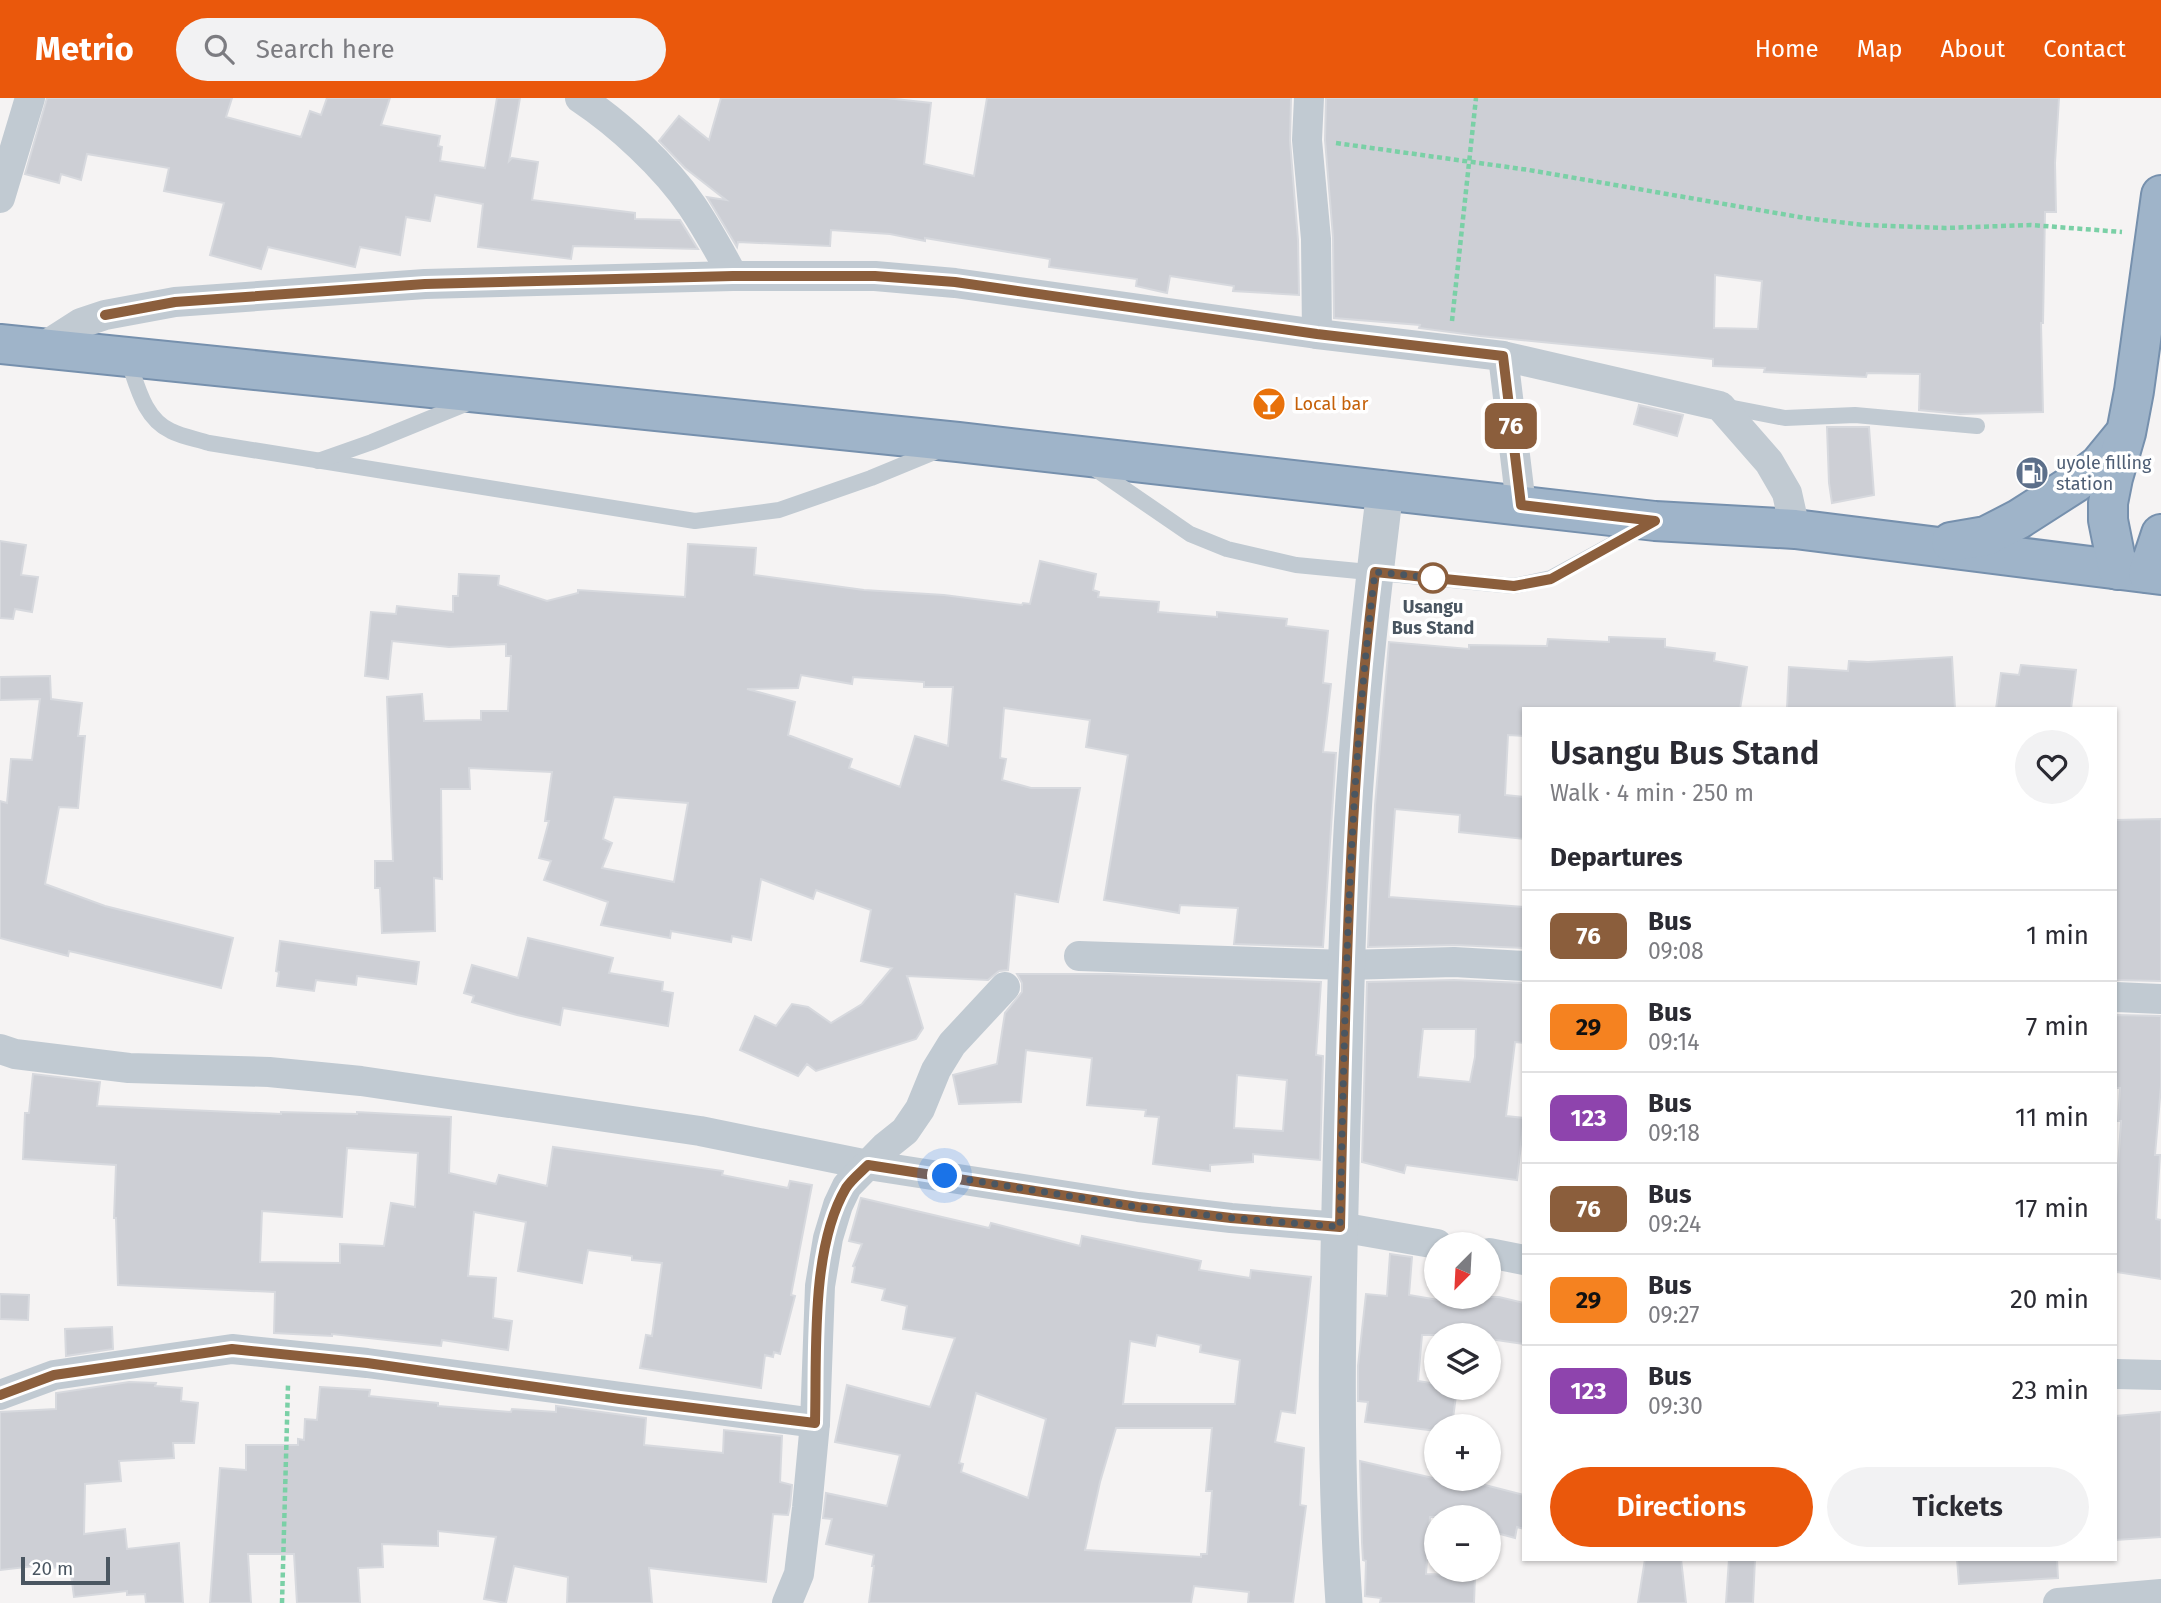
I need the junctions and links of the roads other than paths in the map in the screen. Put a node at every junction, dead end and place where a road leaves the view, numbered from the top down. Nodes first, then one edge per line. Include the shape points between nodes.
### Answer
1 (30, 98) edge
2 (580, 98) edge
3 (1309, 98) edge
4 (2161, 195) edge
5 (0, 198) edge
6 (733, 276) junction
7 (1317, 334) junction
8 (15, 348) edge
9 (1503, 356) junction
10 (127, 357) junction
11 (488, 394) junction
12 (1720, 406) junction
13 (1977, 426) dead end
14 (2126, 432) junction
15 (958, 442) junction
16 (1079, 457) junction
17 (315, 462) junction
18 (1385, 490) junction
19 (1521, 505) junction
20 (1655, 521) junction
21 (1795, 529) junction
22 (2161, 534) edge
23 (1932, 546) junction
24 (1375, 572) junction
25 (2142, 573) edge
26 (1079, 956) dead end
27 (1346, 965) junction
28 (1522, 966) edge
29 (1005, 987) dead end
30 (2117, 996) edge
31 (2161, 999) edge
32 (0, 1049) edge
33 (868, 1165) junction
34 (1340, 1227) junction
35 (1424, 1242) edge
36 (1502, 1256) edge
37 (1522, 1260) edge
38 (2117, 1374) edge
39 (2161, 1375) edge
40 (0, 1395) edge
41 (815, 1423) junction
42 (2161, 1594) edge
43 (787, 1603) edge
44 (1344, 1603) edge
45 (2059, 1603) edge

1 - 5 street
2 - 6 street via 654,162 692,205
3 - 7 street
4 - 14 highway
6 - 7 street via 875,276 955,282
6 - 8 street via 425,284 175,302 105,315
7 - 9 street
8 - 10 highway
9 - 12 street
9 - 19 street
10 - 11 highway
10 - 17 lane via 142,400 154,418 171,431 209,443
11 - 15 highway
11 - 17 lane
12 - 13 lane via 1785,418 1855,415
12 - 21 street via 1769,463 1787,494
14 - 23 highway via 2076,484 2019,519 1986,536
14 - 25 highway via 2113,478 2108,520
15 - 16 highway
15 - 17 lane via 779,510 695,521
16 - 18 highway
16 - 24 lane via 1190,534 1227,549 1296,565
18 - 19 highway
18 - 24 street
19 - 20 highway
20 - 21 highway
20 - 24 lane via 1551,579 1514,586
21 - 23 highway
22 - 25 highway
23 - 25 highway
24 - 27 street via 1356,759
26 - 27 street
27 - 28 street via 1454,962
27 - 34 street
29 - 33 street via 952,1044 905,1131
30 - 31 street
32 - 33 street via 129,1068 269,1072 362,1081 700,1131
33 - 34 street via 1138,1207
33 - 41 street via 847,1186 828,1238 820,1286
34 - 35 street
34 - 44 street via 1338,1479
36 - 37 street
38 - 39 street
40 - 41 street via 54,1375 232,1349
41 - 43 street via 799,1574
42 - 45 street

